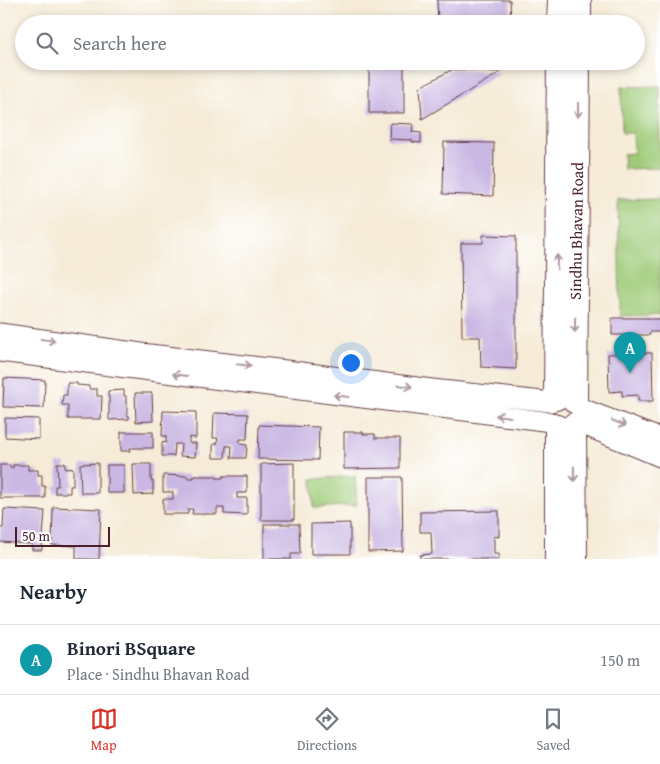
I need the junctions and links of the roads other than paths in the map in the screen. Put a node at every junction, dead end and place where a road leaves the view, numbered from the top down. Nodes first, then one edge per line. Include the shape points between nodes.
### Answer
1 (560, 0) edge
2 (579, 0) edge
3 (559, 15) edge
4 (579, 15) edge
5 (559, 70) edge
6 (578, 70) edge
7 (0, 333) edge
8 (0, 352) edge
9 (565, 413) junction
10 (660, 438) edge
11 (660, 457) edge
12 (557, 559) edge
13 (575, 559) edge

1 - 3 main road
2 - 4 main road
9 -> 5 main road, Sindhu Bhavan Road
6 -> 9 main road, Sindhu Bhavan Road
7 -> 9 street via 432,389
9 -> 8 street
9 -> 10 street
9 - 11 street
9 - 12 main road, Sindhu Bhavan Road
9 -> 13 main road, Sindhu Bhavan Road

